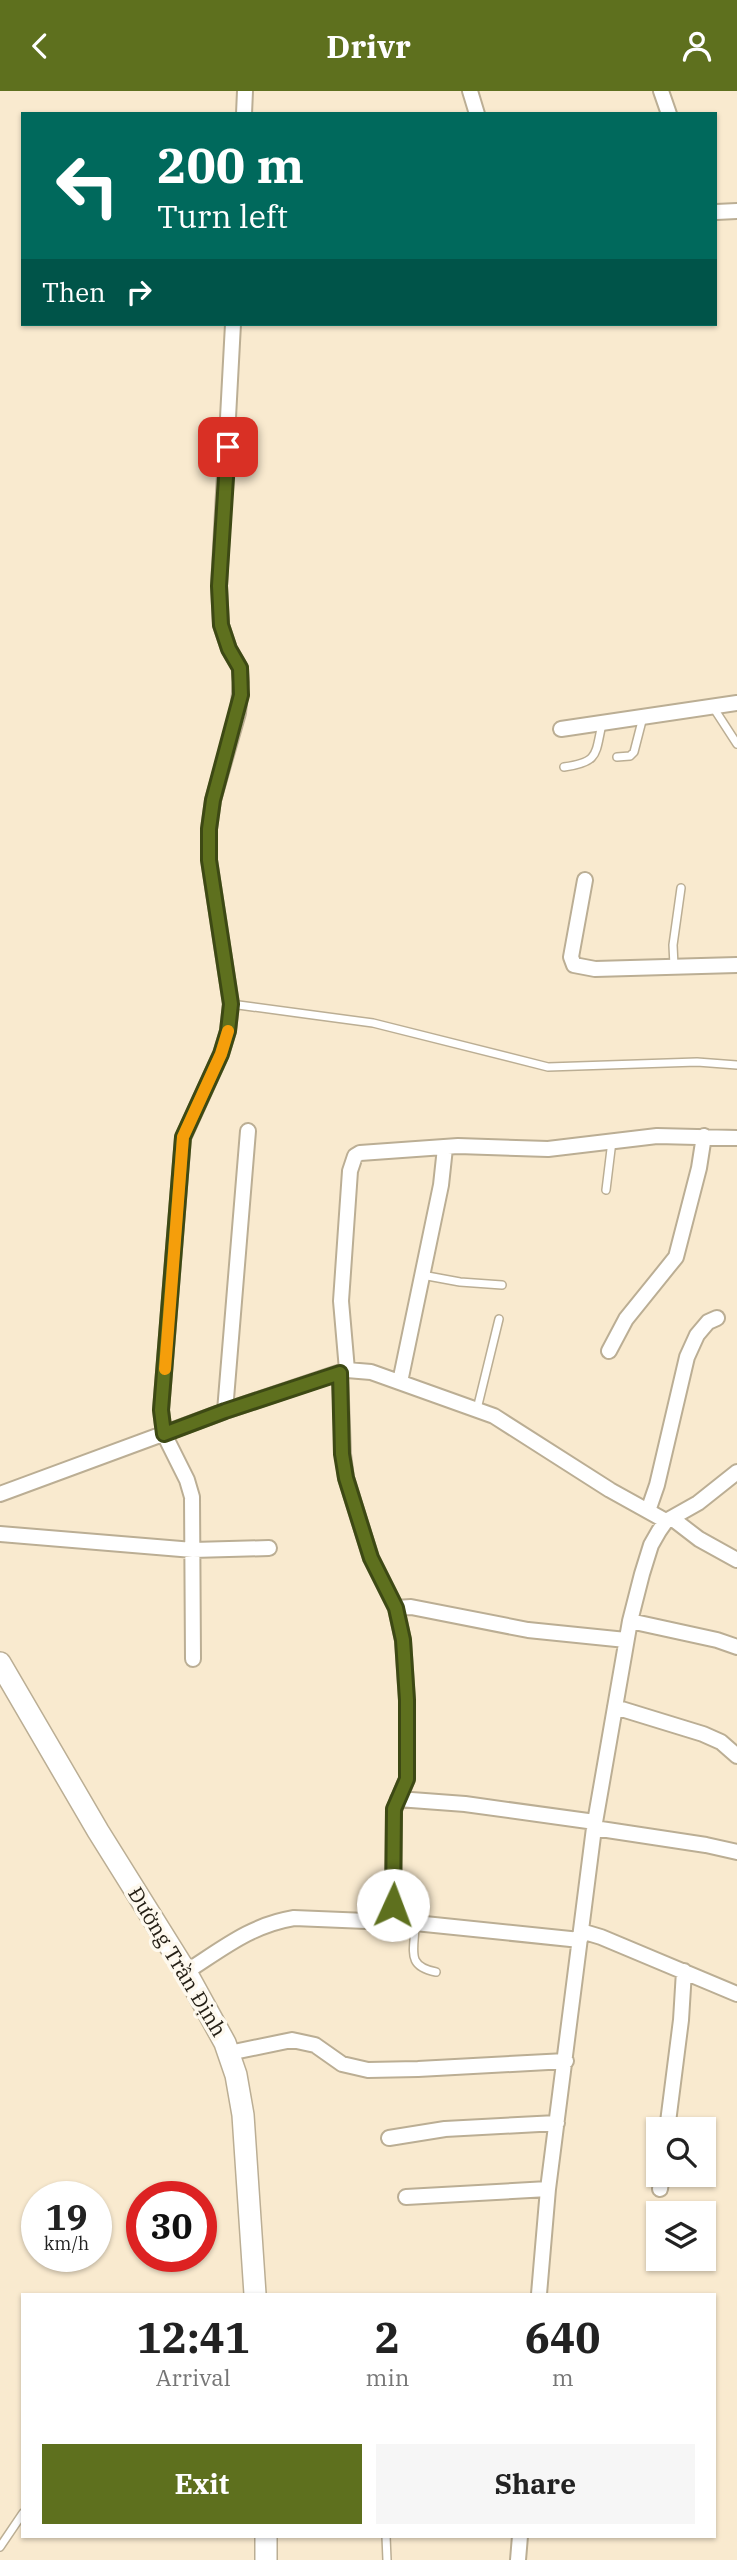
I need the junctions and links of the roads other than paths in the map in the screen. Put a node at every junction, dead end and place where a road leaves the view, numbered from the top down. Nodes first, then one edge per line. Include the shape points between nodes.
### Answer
1 (245, 91) edge
2 (470, 91) edge
3 (661, 91) edge
4 (244, 112) edge
5 (476, 112) edge
6 (668, 112) edge
7 (737, 211) edge
8 (717, 212) edge
9 (233, 326) edge
10 (737, 703) edge
11 (713, 707) junction
12 (643, 716) junction
13 (602, 723) junction
14 (561, 729) dead end
15 (737, 744) edge
16 (617, 757) dead end
17 (564, 767) dead end
18 (585, 880) dead end
19 (681, 888) dead end
20 (737, 965) edge
21 (674, 966) junction
22 (231, 1004) junction
23 (737, 1065) edge
24 (248, 1131) dead end
25 (704, 1136) junction
26 (737, 1138) edge
27 (612, 1140) junction
28 (445, 1148) junction
29 (606, 1191) dead end
30 (422, 1275) junction
31 (502, 1285) dead end
32 (717, 1318) dead end
33 (499, 1319) dead end
34 (609, 1351) dead end
35 (343, 1371) junction
36 (400, 1382) junction
37 (477, 1409) junction
38 (225, 1411) junction
39 (164, 1434) junction
40 (737, 1472) edge
41 (0, 1495) edge
42 (648, 1511) junction
43 (670, 1520) junction
44 (0, 1534) edge
45 (269, 1548) dead end
46 (193, 1550) junction
47 (737, 1560) edge
48 (396, 1608) junction
49 (629, 1621) junction
50 (626, 1640) junction
51 (737, 1647) edge
52 (193, 1659) dead end
53 (0, 1663) edge
54 (615, 1707) junction
55 (737, 1756) edge
56 (398, 1798) junction
57 (594, 1825) junction
58 (737, 1852) edge
59 (393, 1923) junction
60 (415, 1923) junction
61 (580, 1936) junction
62 (684, 1971) junction
63 (186, 1972) junction
64 (436, 1972) dead end
65 (737, 1994) edge
66 (229, 2053) junction
67 (566, 2061) junction
68 (669, 2117) edge
69 (557, 2123) junction
70 (390, 2138) dead end
71 (548, 2189) junction
72 (406, 2197) dead end
73 (256, 2293) edge
74 (538, 2293) edge
75 (21, 2516) edge
76 (266, 2538) edge
77 (386, 2538) edge
78 (520, 2538) edge
79 (0, 2547) edge
80 (266, 2560) edge
81 (387, 2560) edge
82 (518, 2560) edge

1 - 4 street
2 - 5 street
3 - 6 street
7 - 8 street
9 - 22 street via 219,586 221,625 240,668 241,695 209,829 209,860
10 - 11 street
11 - 12 street
11 - 15 lane
12 - 13 street
12 - 16 lane via 634,752
13 - 14 street
13 - 17 lane via 593,757 584,764
18 - 21 street via 571,957 574,965
19 - 21 lane
20 - 21 street
22 - 23 lane via 373,1023 548,1067
22 - 39 street via 221,1054 183,1137 161,1410
24 - 38 street
25 - 26 street
25 - 27 street
25 - 34 street via 676,1257 626,1319
27 - 28 street via 548,1149
27 - 29 lane
28 - 30 street
28 - 35 street via 366,1151 352,1162 341,1301
30 - 31 lane
30 - 36 street
32 - 42 street via 697,1335 687,1357
33 - 37 lane
35 - 36 street via 372,1372
35 - 38 street
35 - 48 street via 346,1478 371,1558
36 - 37 street
37 - 42 street
38 - 39 street
39 - 41 street
39 - 46 street via 192,1497
40 - 43 street
42 - 43 street
43 - 47 street
43 - 49 street via 651,1545
44 - 46 street
45 - 46 street
46 - 52 street
48 - 50 street via 528,1630
48 - 56 street via 407,1700 407,1779
49 - 50 street
49 - 51 street
50 - 54 street
53 - 63 main road, Đường Trần Định
54 - 55 street via 703,1734
54 - 57 street
56 - 57 street
56 - 59 street via 394,1809
57 - 58 street
57 - 61 street
59 - 60 street
59 - 63 street via 275,1921 253,1929
60 - 61 street
60 - 64 lane via 415,1961
61 - 62 street via 601,1937
61 - 67 street
62 - 65 street
62 - 68 street
63 - 66 main road, Đường Trần Định
66 - 67 street via 292,2040 315,2045 342,2064 368,2070
66 - 73 main road, Đường Trần Định via 243,2115
67 - 69 street
69 - 70 street via 444,2129
69 - 71 street
71 - 72 street
71 - 74 street
75 - 79 lane
76 - 80 main road
77 - 81 lane
78 - 82 street

